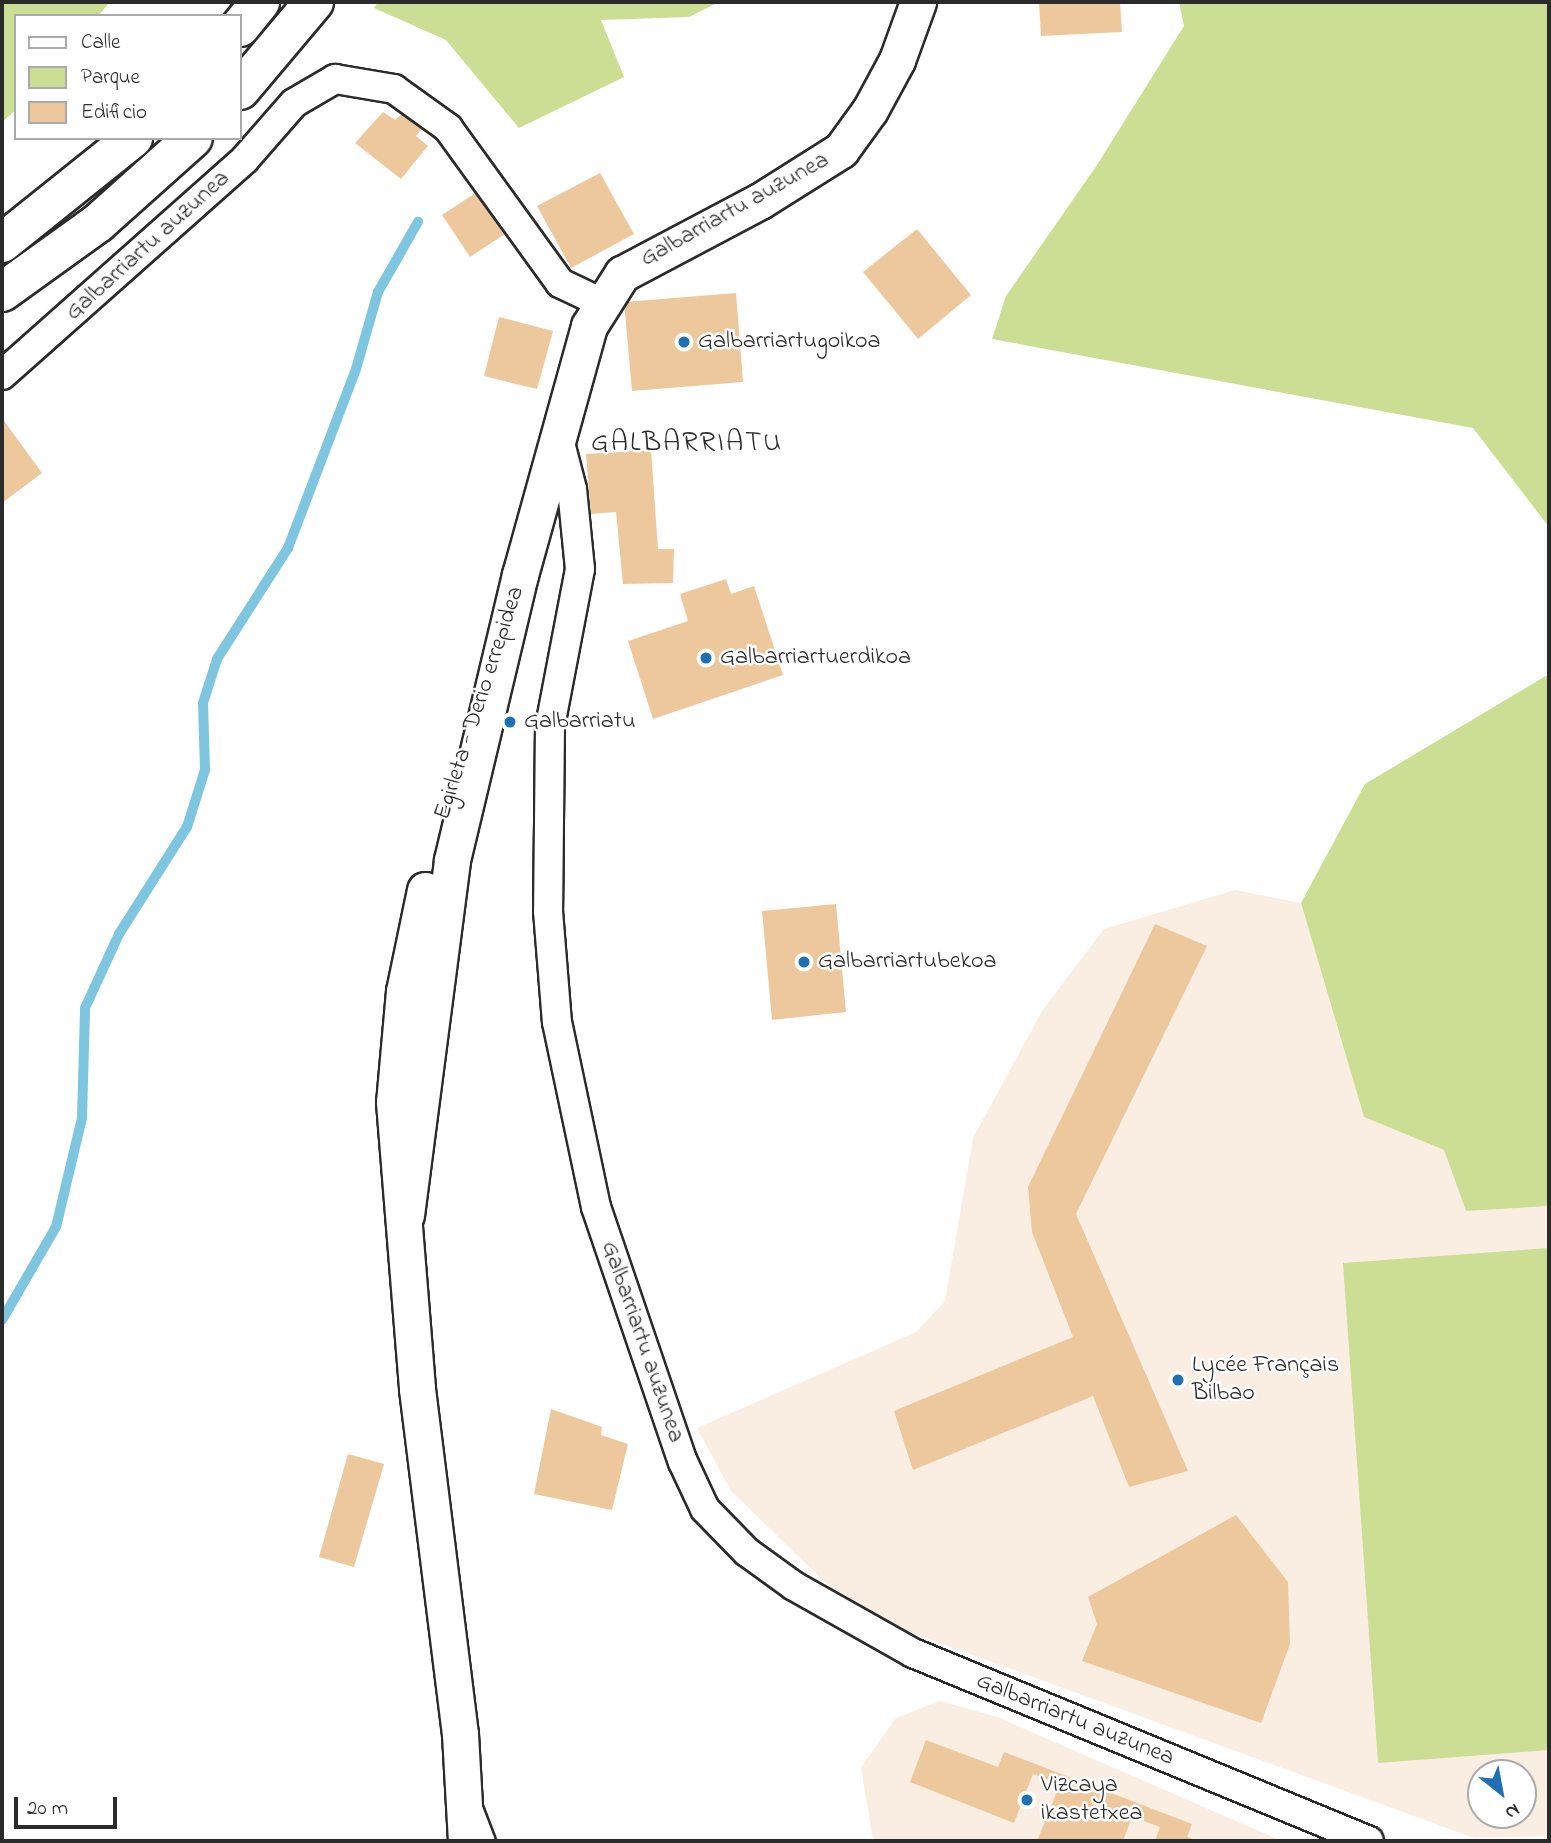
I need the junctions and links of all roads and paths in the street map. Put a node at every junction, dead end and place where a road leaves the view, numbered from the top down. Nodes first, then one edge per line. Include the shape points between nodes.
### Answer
1 (260, 2) edge
2 (918, 2) edge
3 (312, 6) edge
4 (242, 24) edge
5 (242, 88) edge
6 (131, 140) edge
7 (191, 140) edge
8 (2, 243) edge
9 (2, 292) edge
10 (600, 302) junction
11 (2, 375) edge
12 (558, 432) junction
13 (520, 575) joint
14 (463, 1780) junction
15 (466, 1841) edge
16 (488, 1841) edge
17 (1369, 1841) edge

1 - 4 main road
2 - 10 street, Galbarriartu auzunea via 898,60 841,150 783,188 622,274
3 - 5 main road
6 - 8 main road
7 - 9 main road via 98,223
10 - 11 street, Galbarriartu auzunea via 560,283 448,128 394,89 335,79 294,103 245,159
10 - 12 street, Galbarriartu auzunea
12 - 13 street, Galbarriartu auzunea
12 - 17 street, Galbarriartu auzunea via 572,489 580,569 550,726 548,911 557,1022 596,1207 683,1462 705,1509 747,1552 794,1586 913,1653
13 - 14 street, Egirleta - Derio errepidea via 452,860 406,1215 417,1389
14 - 15 street
14 - 16 lane

